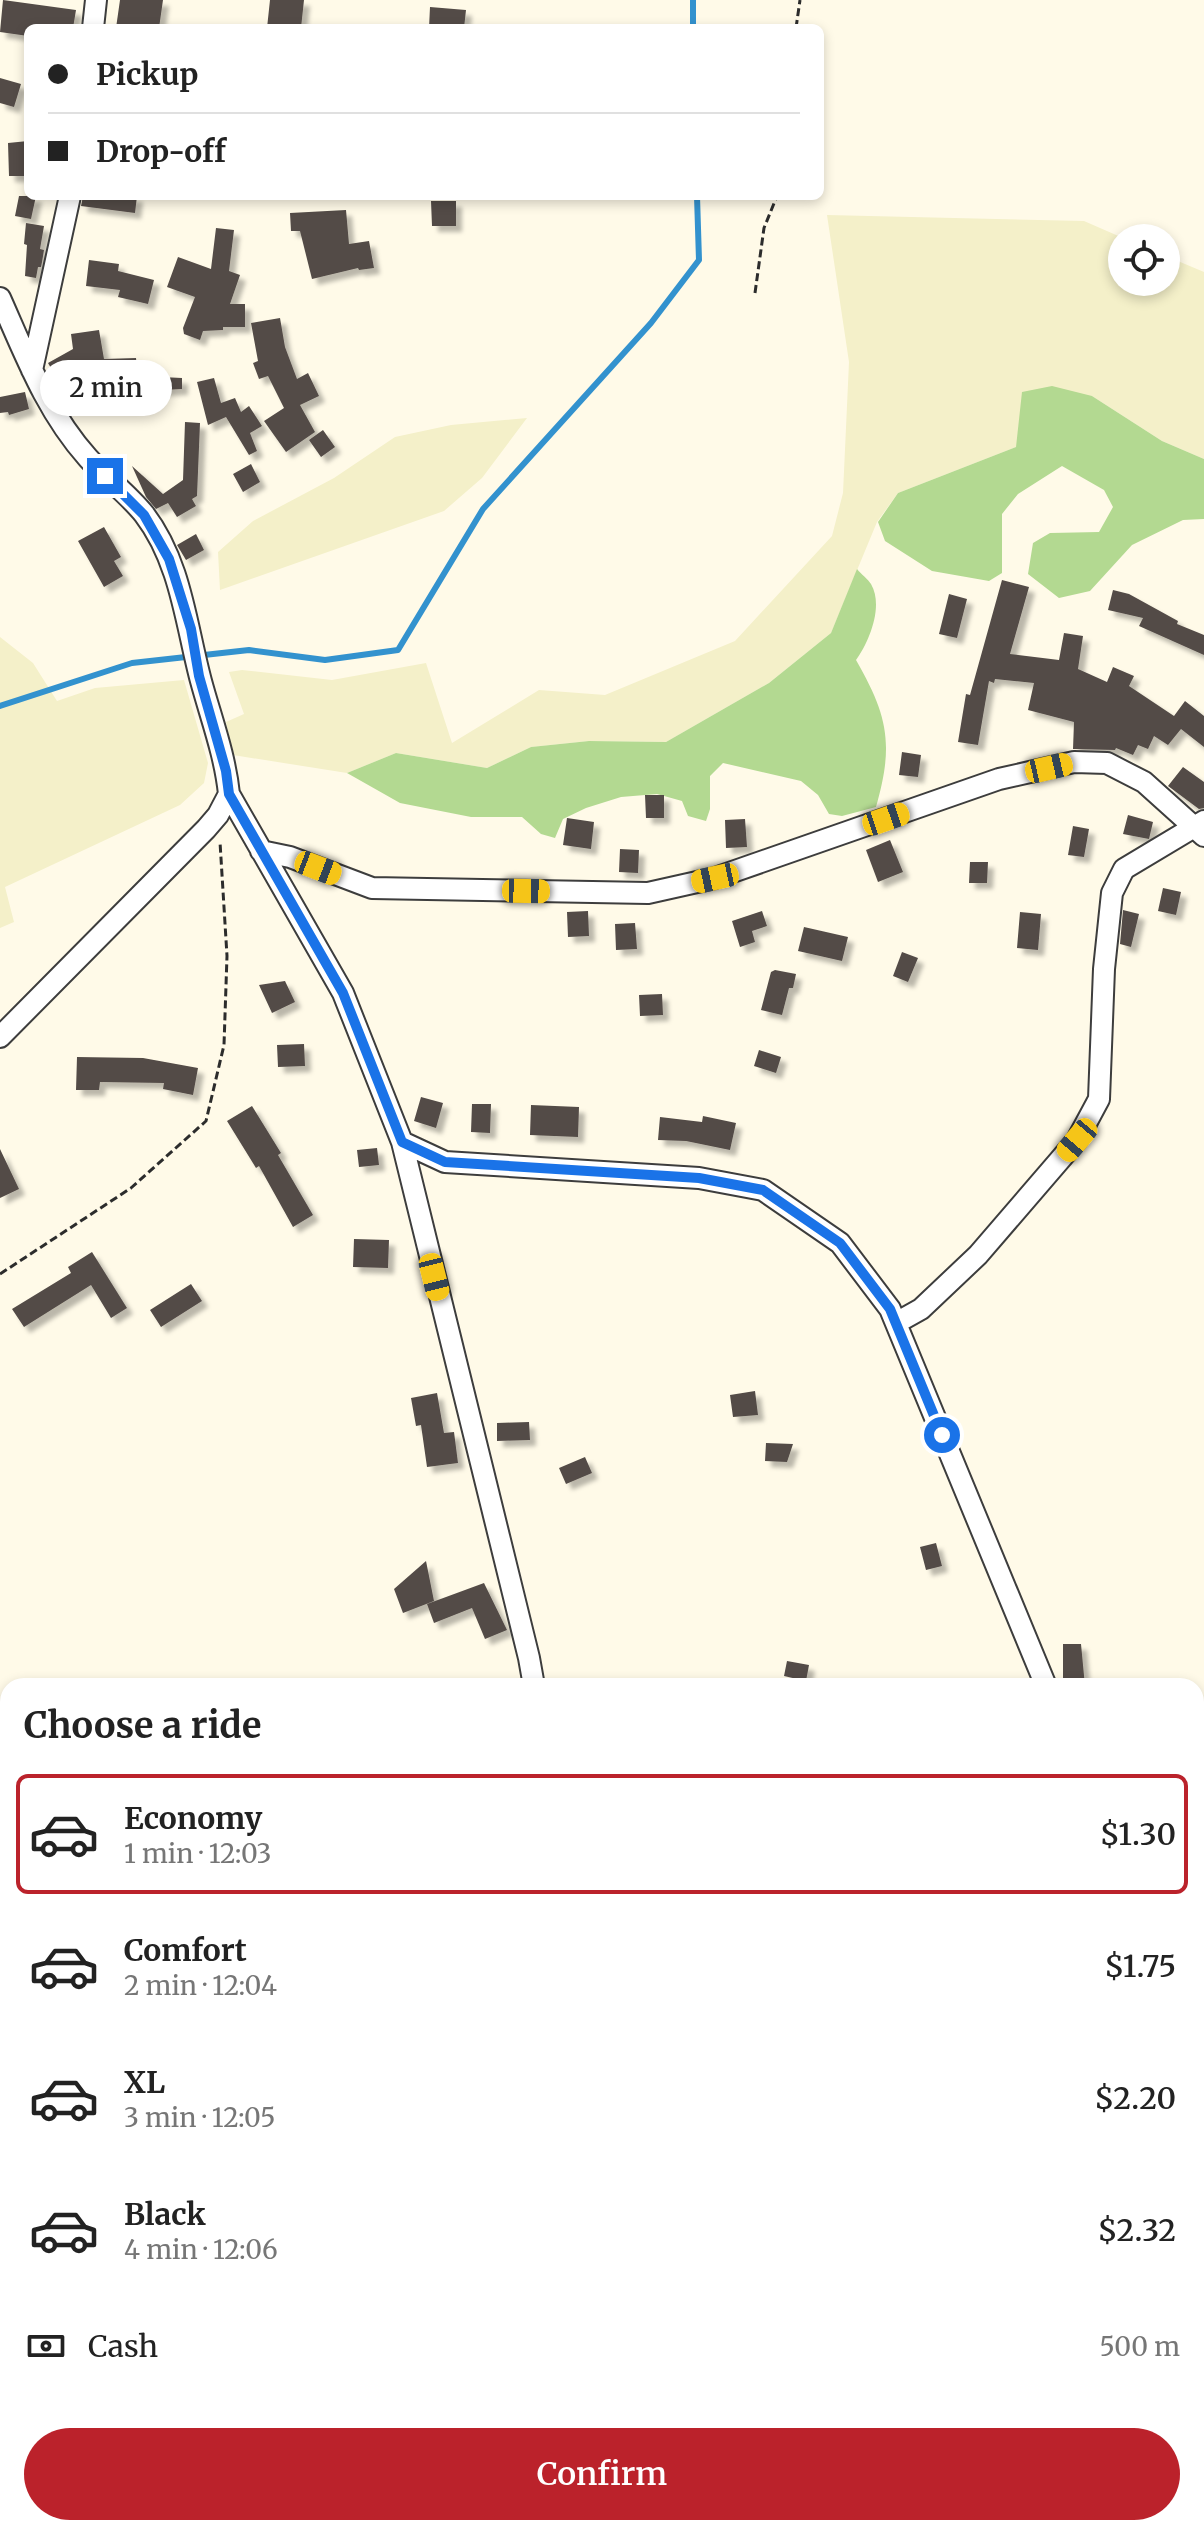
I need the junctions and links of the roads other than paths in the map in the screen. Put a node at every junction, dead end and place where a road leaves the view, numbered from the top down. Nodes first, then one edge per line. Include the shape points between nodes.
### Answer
1 (96, 0) edge
2 (93, 24) edge
3 (69, 200) edge
4 (0, 298) edge
5 (32, 370) junction
6 (229, 794) junction
7 (1201, 828) edge
8 (261, 851) junction
9 (0, 1037) edge
10 (402, 1142) junction
11 (896, 1323) junction
12 (532, 1678) edge
13 (1043, 1678) edge

1 - 2 street
3 - 5 street
4 - 5 street
5 - 6 street via 44,397 86,456 144,515 169,559
6 - 8 street
6 - 9 street via 218,815
7 - 8 street via 1144,782 1107,763 1074,762 999,779 715,878 648,893 372,888
7 - 11 street via 1124,869 1112,893 1099,1099 1077,1140 978,1255 921,1309
8 - 10 street via 343,993
10 - 11 street via 445,1162 699,1178 763,1190 840,1243
10 - 12 street
11 - 13 street

